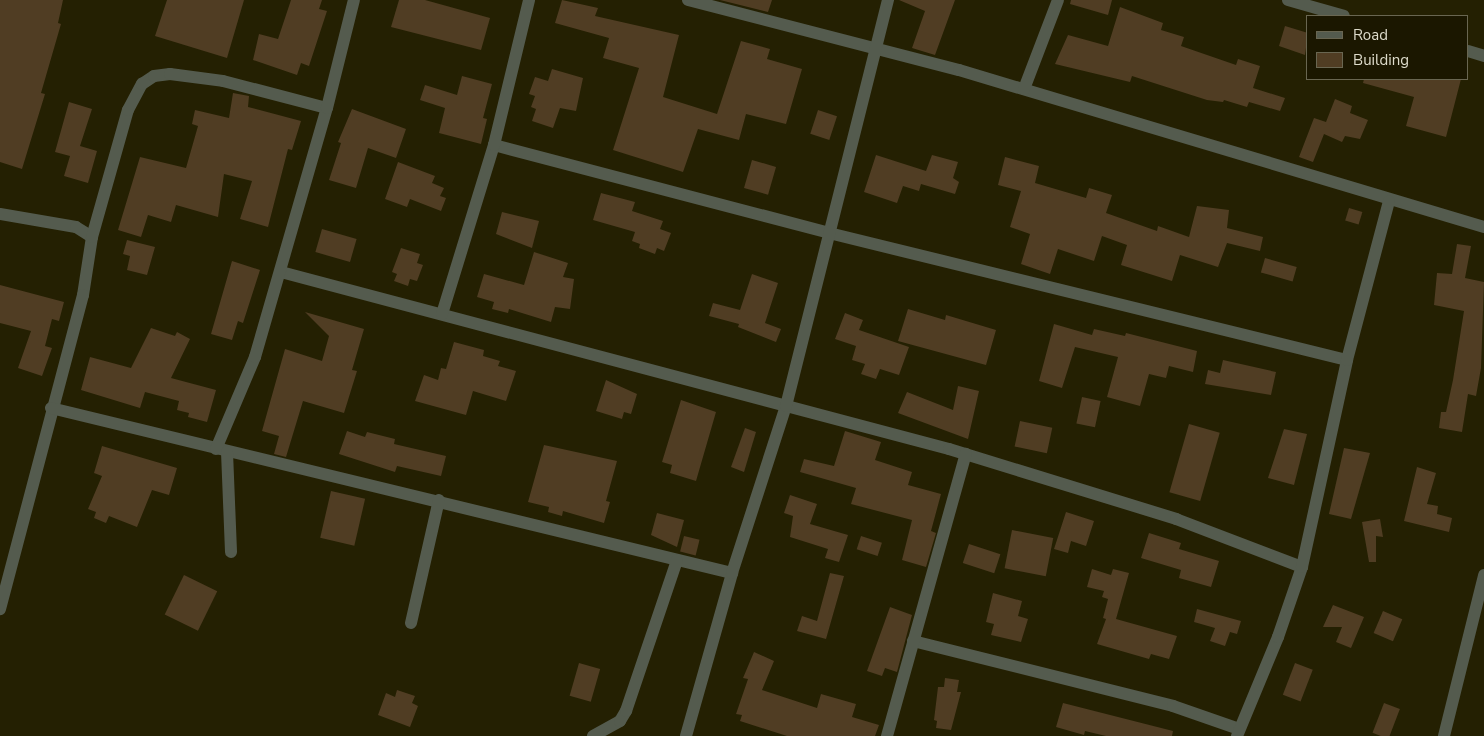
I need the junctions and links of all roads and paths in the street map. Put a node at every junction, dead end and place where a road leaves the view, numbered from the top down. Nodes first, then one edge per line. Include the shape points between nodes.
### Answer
1 (354, 0) edge
2 (529, 0) edge
3 (888, 0) edge
4 (1058, 0) edge
5 (1288, 0) edge
6 (696, 1) edge
7 (1340, 15) edge
8 (875, 48) junction
9 (1469, 51) edge
10 (1484, 56) edge
11 (1024, 89) junction
12 (327, 108) junction
13 (494, 145) junction
14 (1390, 201) junction
15 (0, 214) edge
16 (1484, 227) edge
17 (829, 233) junction
18 (92, 236) junction
19 (281, 272) junction
20 (442, 314) junction
21 (1348, 360) junction
22 (786, 406) junction
23 (51, 408) junction
24 (221, 450) junction
25 (966, 454) junction
26 (440, 500) junction
27 (231, 552) dead end
28 (677, 560) junction
29 (1302, 567) junction
30 (732, 573) junction
31 (1484, 575) edge
32 (0, 609) edge
33 (411, 623) dead end
34 (913, 641) junction
35 (1238, 732) edge
36 (593, 736) edge
37 (686, 736) edge
38 (887, 736) edge
39 (1444, 736) edge

1 - 12 street
2 - 13 street
3 - 8 street
4 - 11 street
5 - 7 street
6 - 8 street
8 - 11 street
8 - 17 street
9 - 10 street
11 - 14 street
12 - 18 street via 223,81 170,74 154,76 142,84 128,110
12 - 19 street
13 - 17 street
13 - 20 street
14 - 16 street
14 - 21 street
15 - 18 street via 76,227
17 - 21 street
17 - 22 street
18 - 23 street via 83,295
19 - 20 street
19 - 24 street
20 - 22 street
21 - 29 street
22 - 25 street
22 - 30 street
23 - 24 street
23 - 32 street
24 - 26 street
24 - 27 street
25 - 29 street via 1195,525
25 - 34 street
26 - 28 street
26 - 33 street
28 - 30 street
28 - 36 street via 626,711 620,721
29 - 35 street via 1278,637
30 - 37 street
31 - 39 street
34 - 35 street via 1173,706
34 - 38 street

